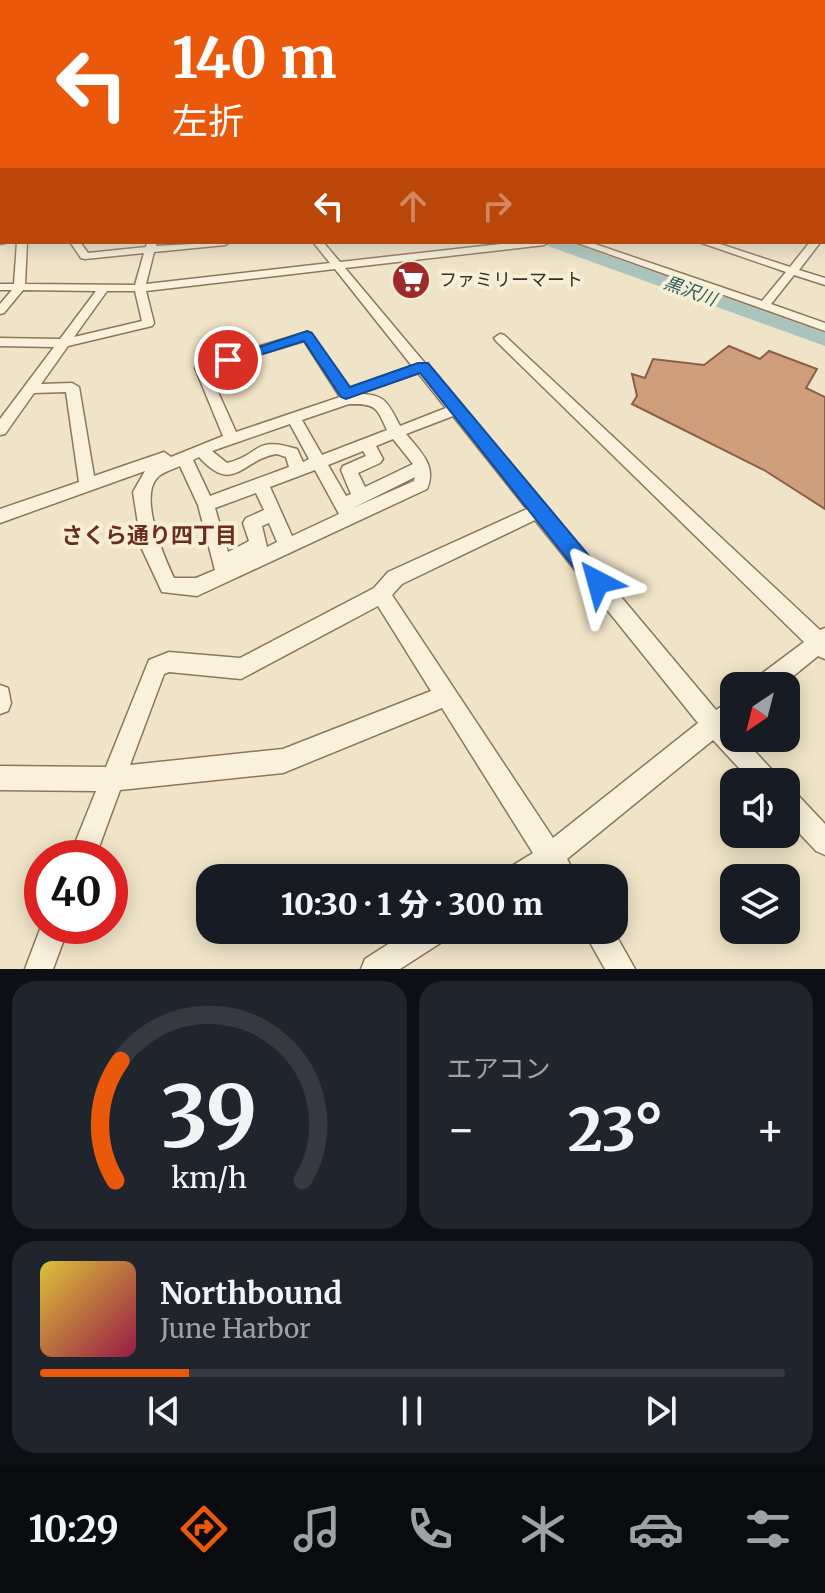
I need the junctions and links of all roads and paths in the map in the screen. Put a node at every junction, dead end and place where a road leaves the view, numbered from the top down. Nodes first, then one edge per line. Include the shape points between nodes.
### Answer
1 (22, 244) edge
2 (76, 244) edge
3 (188, 244) edge
4 (320, 244) edge
5 (509, 244) edge
6 (586, 244) edge
7 (710, 244) edge
8 (815, 245) edge
9 (152, 246) edge
10 (459, 247) edge
11 (337, 265) junction
12 (793, 271) junction
13 (825, 282) edge
14 (0, 287) edge
15 (140, 288) junction
16 (19, 289) junction
17 (103, 289) junction
18 (764, 306) junction
19 (0, 311) edge
20 (825, 327) edge
21 (500, 338) dead end
22 (0, 342) edge
23 (65, 343) junction
24 (423, 367) junction
25 (31, 389) junction
26 (346, 394) junction
27 (458, 409) junction
28 (294, 418) junction
29 (0, 430) edge
30 (395, 431) junction
31 (230, 435) junction
32 (366, 442) junction
33 (201, 449) junction
34 (184, 457) junction
35 (318, 461) junction
36 (422, 467) junction
37 (298, 469) junction
38 (260, 483) junction
39 (87, 485) junction
40 (361, 497) junction
41 (206, 505) junction
42 (540, 510) junction
43 (346, 512) junction
44 (273, 513) junction
45 (0, 516) edge
46 (288, 546) junction
47 (224, 569) junction
48 (381, 594) junction
49 (823, 643) edge
50 (783, 672) edge
51 (447, 695) junction
52 (0, 696) edge
53 (0, 703) edge
54 (720, 712) edge
55 (720, 721) edge
56 (0, 778) edge
57 (113, 779) junction
58 (800, 816) edge
59 (89, 840) edge
60 (825, 842) edge
61 (556, 864) edge
62 (561, 864) edge
63 (48, 944) edge
64 (413, 944) edge
65 (606, 944) edge
66 (39, 969) edge
67 (375, 969) edge
68 (621, 969) edge

1 - 16 street
2 - 9 street via 85,256
3 - 9 street
4 - 11 street
5 - 10 street
6 - 18 street
7 - 12 street
8 - 12 street
9 - 15 street
10 - 11 street
11 - 15 street
11 - 24 street
12 - 13 street
12 - 18 street
14 - 16 street
15 - 17 street
15 - 23 street via 148,323
16 - 17 street
16 - 19 street
17 - 23 street
18 - 20 street
21 - 49 street
22 - 23 street
23 - 25 street
24 - 26 street
24 - 27 street
25 - 29 street
25 - 39 street via 72,387
26 - 31 street
26 - 31 street via 307,336 201,368
27 - 30 street
27 - 42 street
28 - 30 street via 348,399 372,399 382,405
28 - 33 street
28 - 35 street
30 - 32 street
30 - 36 street
31 - 39 street
32 - 35 street
32 - 40 street via 375,459 349,470
33 - 34 street
33 - 37 street via 226,471 278,445 292,453
34 - 41 street
34 - 47 street via 152,473 141,492 151,549 169,586 197,587
35 - 37 street
35 - 43 street
36 - 40 street via 386,476
36 - 43 street via 421,485
37 - 38 street
38 - 41 street
38 - 44 street
39 - 45 street
40 - 43 street
41 - 47 street
42 - 48 street via 395,578
42 - 54 street
43 - 46 street
44 - 46 street
44 - 47 street via 252,523 259,545
46 - 47 street
48 - 51 street
48 - 57 street via 241,669 169,662 156,667
49 - 50 street
51 - 57 street via 283,761
51 - 61 street
52 - 53 street
55 - 62 street
56 - 57 street
57 - 59 street
58 - 60 street
63 - 66 street
64 - 67 street
65 - 68 street

